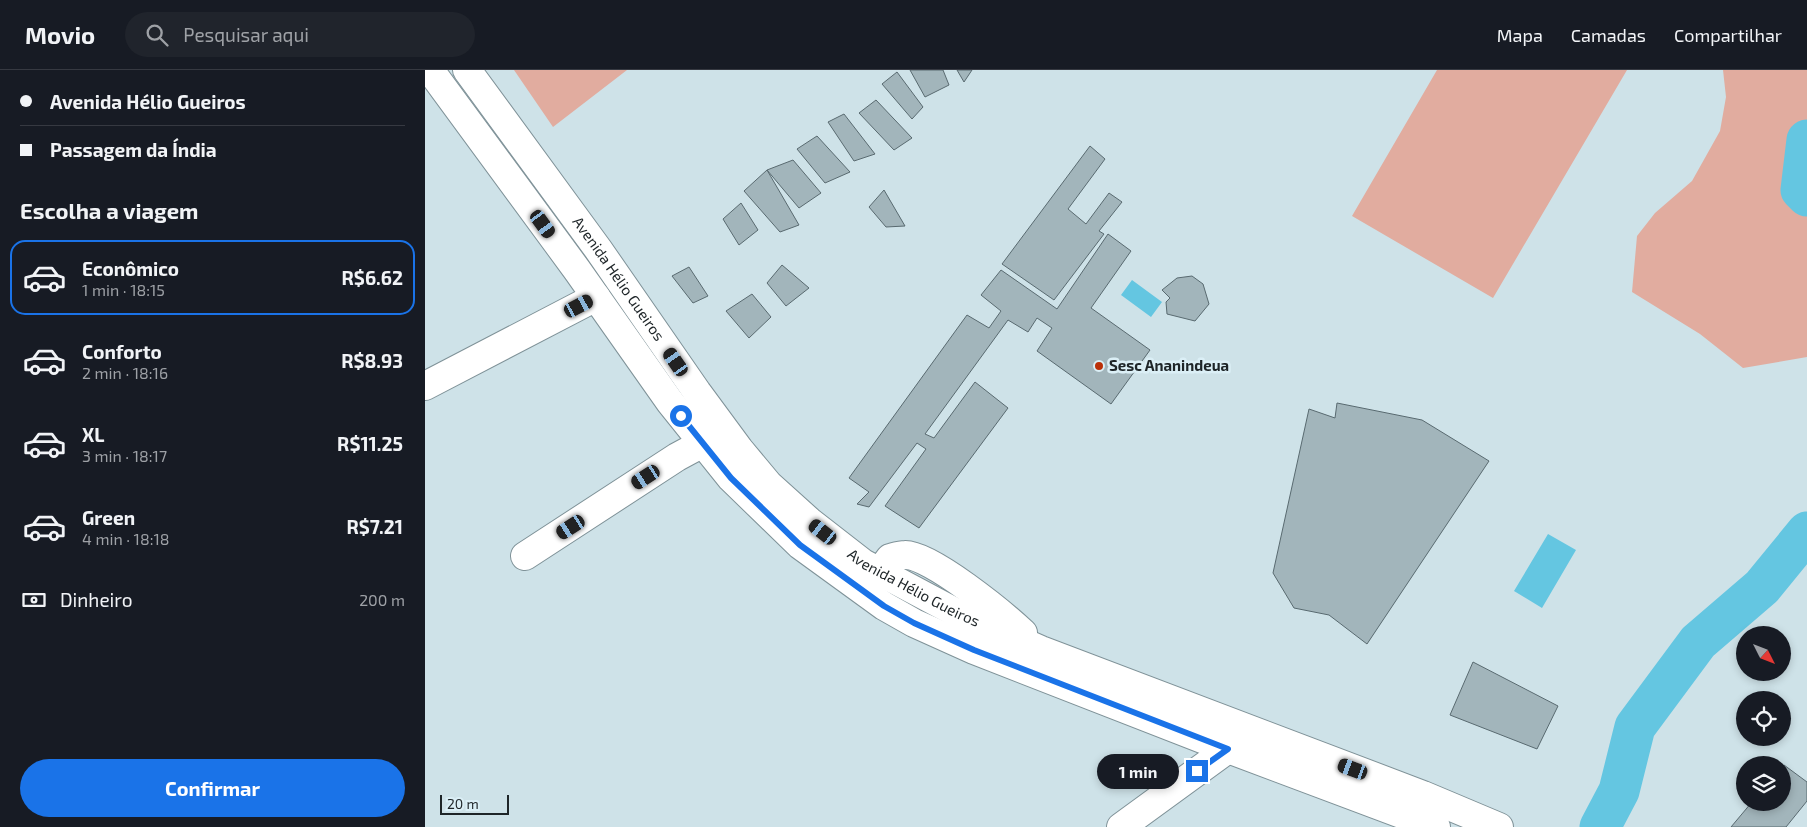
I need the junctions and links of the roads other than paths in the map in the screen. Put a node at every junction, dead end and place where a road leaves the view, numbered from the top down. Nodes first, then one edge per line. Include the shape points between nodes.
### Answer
1 (430, 70) edge
2 (467, 70) edge
3 (596, 297) junction
4 (425, 386) edge
5 (703, 443) junction
6 (525, 556) dead end
7 (872, 583) junction
8 (1228, 749) junction
9 (1121, 827) edge
10 (1436, 827) edge
11 (1499, 827) edge

1 - 3 main road, Avenida Hélio Gueiros
2 - 7 main road, Avenida Hélio Gueiros via 745,456 769,485 863,563
3 - 4 main road
3 - 5 main road, Avenida Hélio Gueiros
5 - 6 main road
5 - 7 main road, Avenida Hélio Gueiros via 731,478 800,545
7 - 8 main road, Avenida Hélio Gueiros via 914,623 974,650
7 - 11 main road via 890,558 906,554 953,578 987,601 1041,650
8 - 9 main road
8 - 10 main road, Avenida Hélio Gueiros

